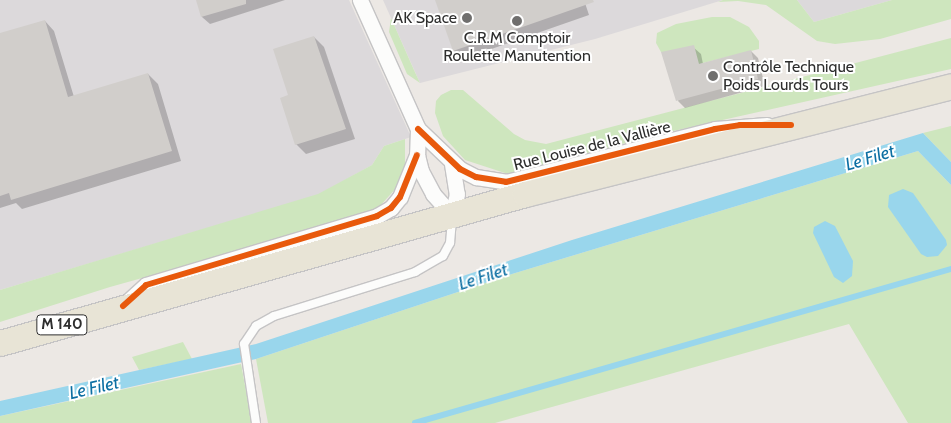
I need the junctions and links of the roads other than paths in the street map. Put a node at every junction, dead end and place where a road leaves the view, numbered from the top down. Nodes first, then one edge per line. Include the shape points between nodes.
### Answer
1 (360, 0) edge
2 (951, 86) edge
3 (791, 125) junction
4 (418, 129) junction
5 (417, 155) junction
6 (452, 164) junction
7 (452, 215) junction
8 (123, 306) junction
9 (0, 343) edge
10 (256, 423) edge

1 - 4 street, Rue Louise de la Vallière
2 - 3 main road, M 140
3 - 6 street, Rue Louise de la Vallière via 740,125 715,129 506,182 476,178
3 - 7 main road, M 140
4 - 5 street, Rue Louise de la Vallière
4 - 6 street, Rue Louise de la Vallière
5 - 7 street, Rue Louise de la Vallière via 433,194
5 - 8 street, Rue Louise de la Vallière via 400,197 378,216 146,285
6 - 7 street via 457,194
7 - 8 main road, M 140
7 - 10 lane via 450,243 443,256 416,272 274,316 256,326 244,344
8 - 9 main road, M 140

